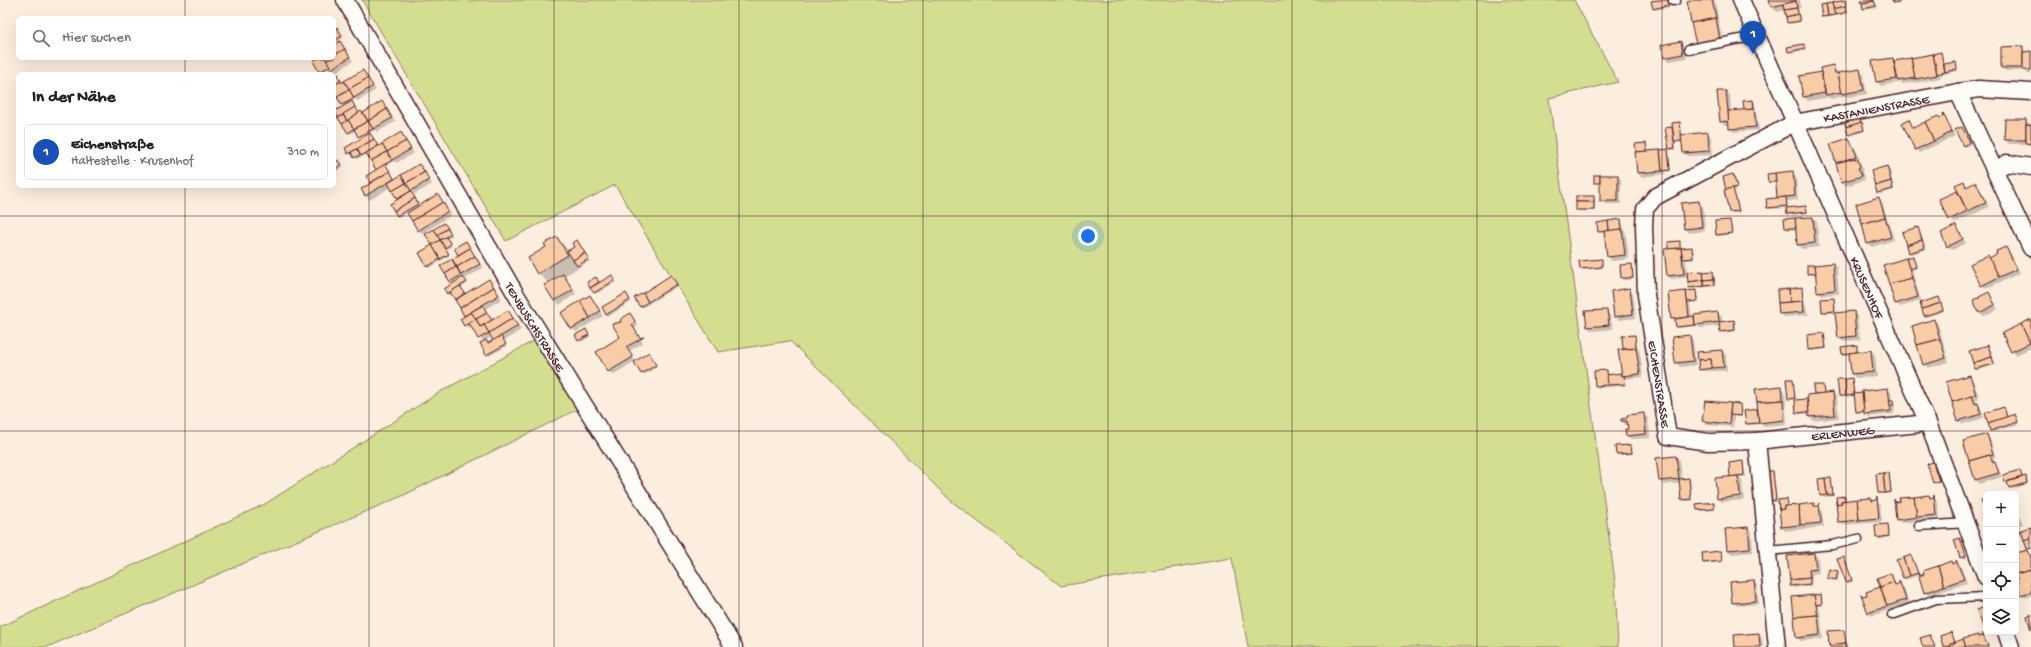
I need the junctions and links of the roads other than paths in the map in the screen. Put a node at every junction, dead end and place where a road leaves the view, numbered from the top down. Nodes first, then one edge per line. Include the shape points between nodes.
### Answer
1 (345, 0) edge
2 (1741, 0) edge
3 (1756, 36) junction
4 (1689, 49) dead end
5 (1958, 92) junction
6 (2031, 92) edge
7 (1794, 123) junction
8 (2031, 167) edge
9 (1995, 170) junction
10 (2031, 248) edge
11 (1928, 423) junction
12 (1757, 441) junction
13 (1967, 524) junction
14 (1919, 526) dead end
15 (1858, 539) dead end
16 (1768, 551) junction
17 (1983, 569) edge
18 (1983, 597) edge
19 (1892, 615) dead end
20 (2007, 635) edge
21 (734, 647) edge
22 (1777, 647) edge
23 (2011, 647) edge

1 - 21 street, TENBUSCHSTRASSE via 518,298
2 - 3 street, KRUSENHOF
3 - 4 lane
3 - 7 street, KRUSENHOF
5 - 6 street, KASTANIENSTRASSE via 1980,89
5 - 7 street, KASTANIENSTRASSE
5 - 9 street
7 - 11 street, KRUSENHOF
7 - 12 street, EICHENSTRASSE via 1655,197 1645,209 1646,295 1668,436 1708,442
8 - 9 street via 2007,163
9 - 10 street
11 - 12 street, ERLENWEG
11 - 13 street, KRUSENHOF
12 - 16 street
13 - 14 lane
13 - 17 street, KRUSENHOF
15 - 16 lane via 1832,545
16 - 22 street
18 - 19 lane via 1936,599
20 - 23 street

